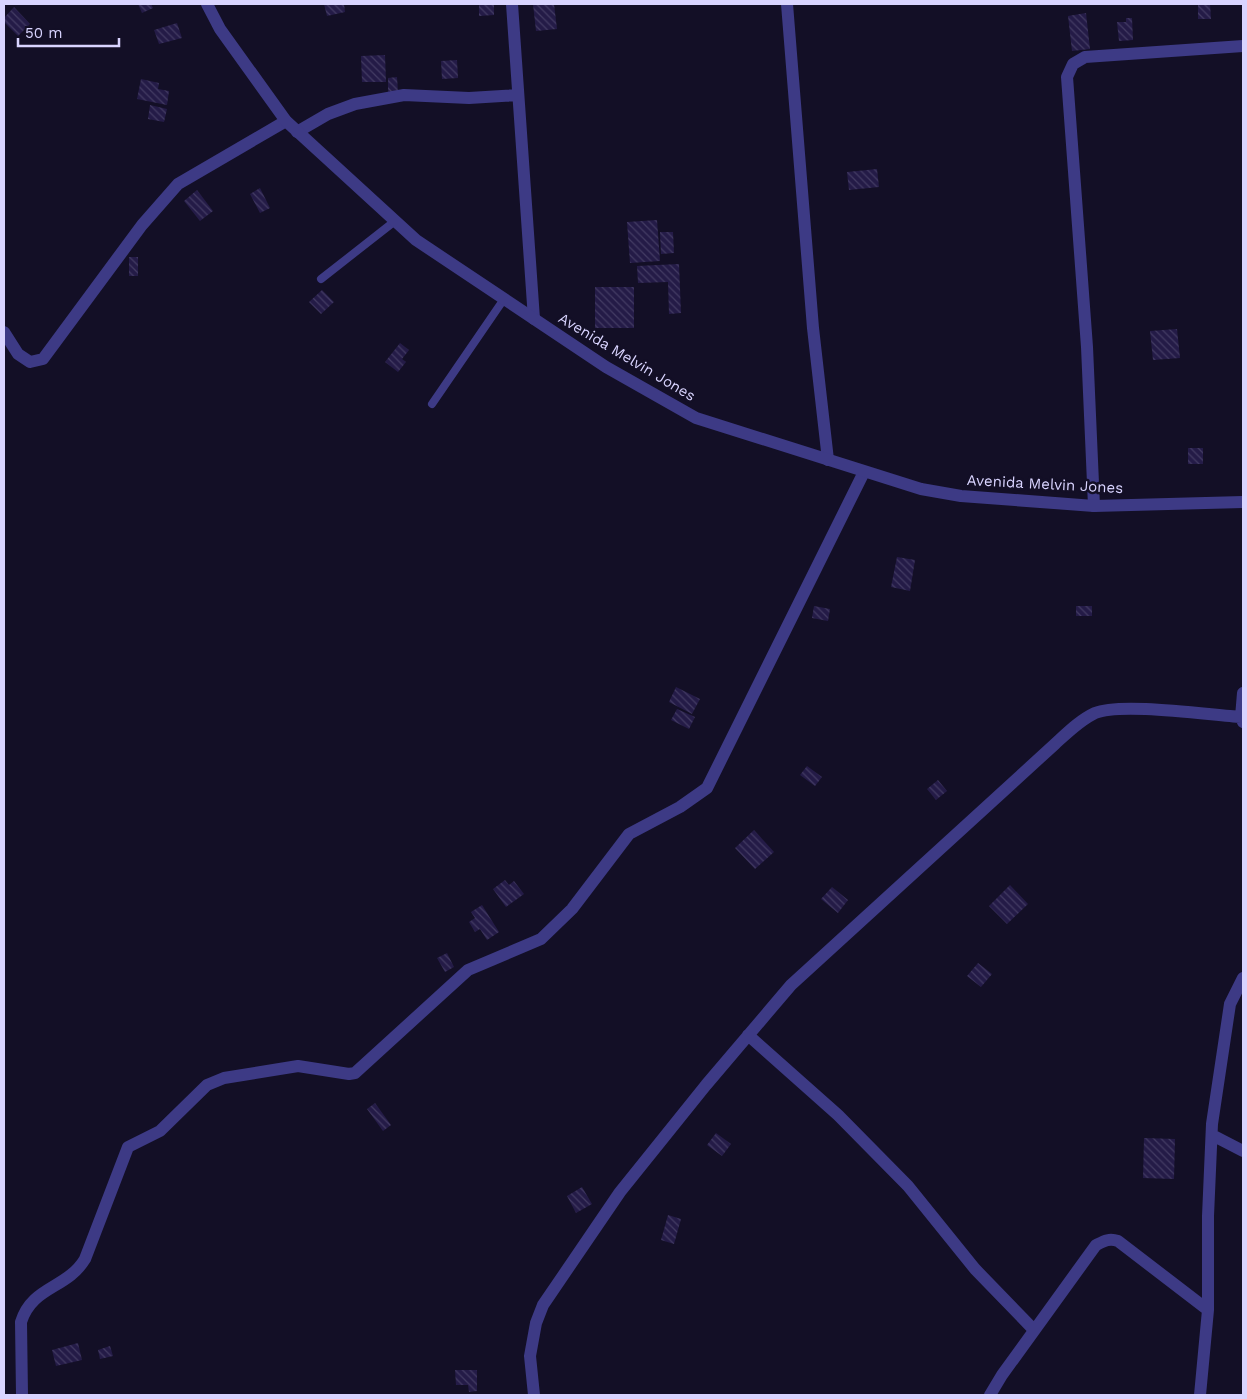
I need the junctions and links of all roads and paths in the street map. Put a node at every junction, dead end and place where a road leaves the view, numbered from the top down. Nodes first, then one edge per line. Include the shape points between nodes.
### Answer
1 (207, 4) edge
2 (512, 4) edge
3 (787, 4) edge
4 (1243, 46) edge
5 (518, 95) junction
6 (286, 121) junction
7 (297, 132) junction
8 (394, 221) junction
9 (321, 279) dead end
10 (504, 299) junction
11 (534, 319) junction
12 (4, 332) edge
13 (432, 404) dead end
14 (828, 460) junction
15 (864, 472) junction
16 (1243, 502) edge
17 (1094, 506) junction
18 (1243, 693) edge
19 (1242, 720) edge
20 (1243, 978) edge
21 (748, 1035) junction
22 (1212, 1135) junction
23 (1243, 1151) edge
24 (1208, 1310) junction
25 (1034, 1330) junction
26 (22, 1395) edge
27 (534, 1395) edge
28 (990, 1395) edge
29 (1200, 1395) edge

1 - 6 street, Avenida Melvin Jones via 220,30
2 - 5 street
3 - 14 street via 813,328
4 - 17 street via 1084,57 1073,64 1067,77 1087,346
5 - 7 street via 469,98 404,95 328,114
5 - 11 street
6 - 7 street, Avenida Melvin Jones
6 - 12 street via 178,184 142,224 43,359 30,362 18,354
7 - 8 street, Avenida Melvin Jones
8 - 9 lane
8 - 10 street, Avenida Melvin Jones via 416,240
10 - 11 street, Avenida Melvin Jones
10 - 13 lane
11 - 14 street, Avenida Melvin Jones via 606,367 696,418
14 - 15 street, Avenida Melvin Jones
15 - 17 street, Avenida Melvin Jones via 921,489 961,496
15 - 26 street via 707,788 680,807 629,834 572,909 541,939 468,970 355,1072 348,1074 298,1066 224,1078 207,1085 160,1131 128,1147 85,1259 78,1270 32,1299 24,1312 21,1322
16 - 17 street, Avenida Melvin Jones
18 - 19 street
19 - 21 street via 1119,709 1086,718 791,985
20 - 22 street via 1230,1004
21 - 25 street via 838,1115 908,1186 975,1269
21 - 27 street via 620,1192 543,1305 530,1356
22 - 23 street
22 - 24 street
24 - 25 street via 1118,1241 1111,1239 1096,1245
24 - 29 street
25 - 28 street

